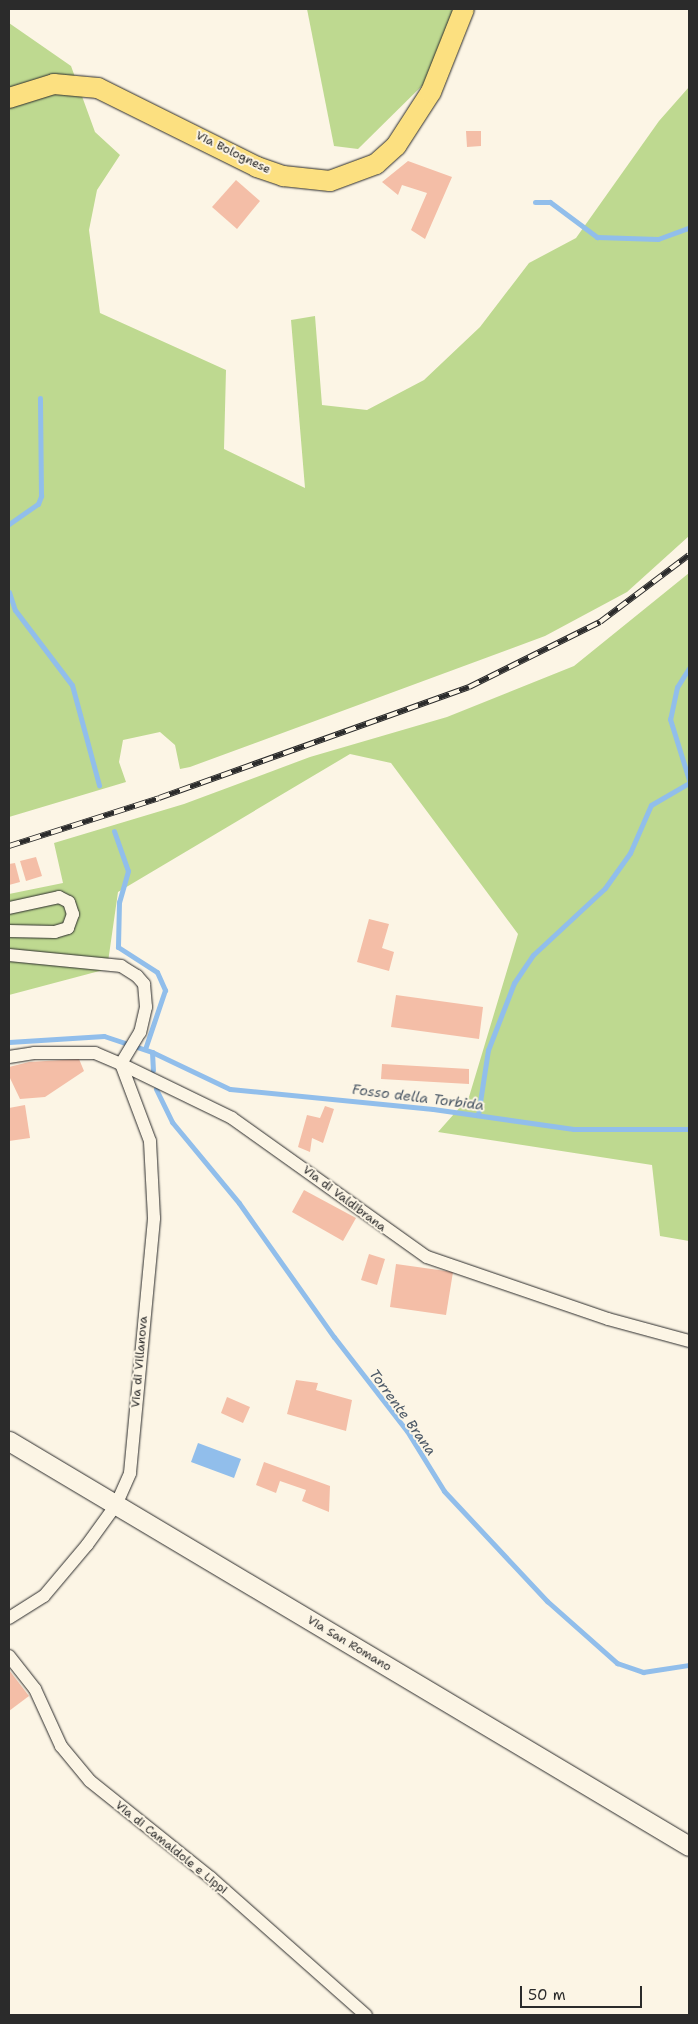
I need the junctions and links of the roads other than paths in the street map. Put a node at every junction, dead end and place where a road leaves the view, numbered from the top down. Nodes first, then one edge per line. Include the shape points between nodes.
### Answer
1 (464, 9) edge
2 (9, 98) edge
3 (9, 908) edge
4 (9, 931) edge
5 (9, 955) edge
6 (9, 1058) edge
7 (121, 1064) junction
8 (689, 1340) edge
9 (9, 1441) edge
10 (116, 1505) junction
11 (9, 1618) edge
12 (9, 1656) edge
13 (689, 1846) edge
14 (366, 2015) edge

1 - 2 main road, Via Bolognese via 432,92 396,146 376,164 330,181 283,176 257,166 98,88 54,84
3 - 4 street via 59,897 69,902 73,914 68,928 55,932
5 - 7 street via 130,970 147,994 140,1032
6 - 7 street, Via di Valdibrana via 34,1053 95,1054
7 - 8 street, Via di Valdibrana via 232,1118 427,1257 608,1319
7 - 10 street, Via di Villanova via 150,1141 154,1218 130,1473
9 - 10 street, Via San Romano
10 - 11 street, Via di Villanova via 44,1596
10 - 13 street, Via San Romano
12 - 14 street, Via di Camaldole e Lippi via 35,1688 60,1746 90,1781 211,1878

